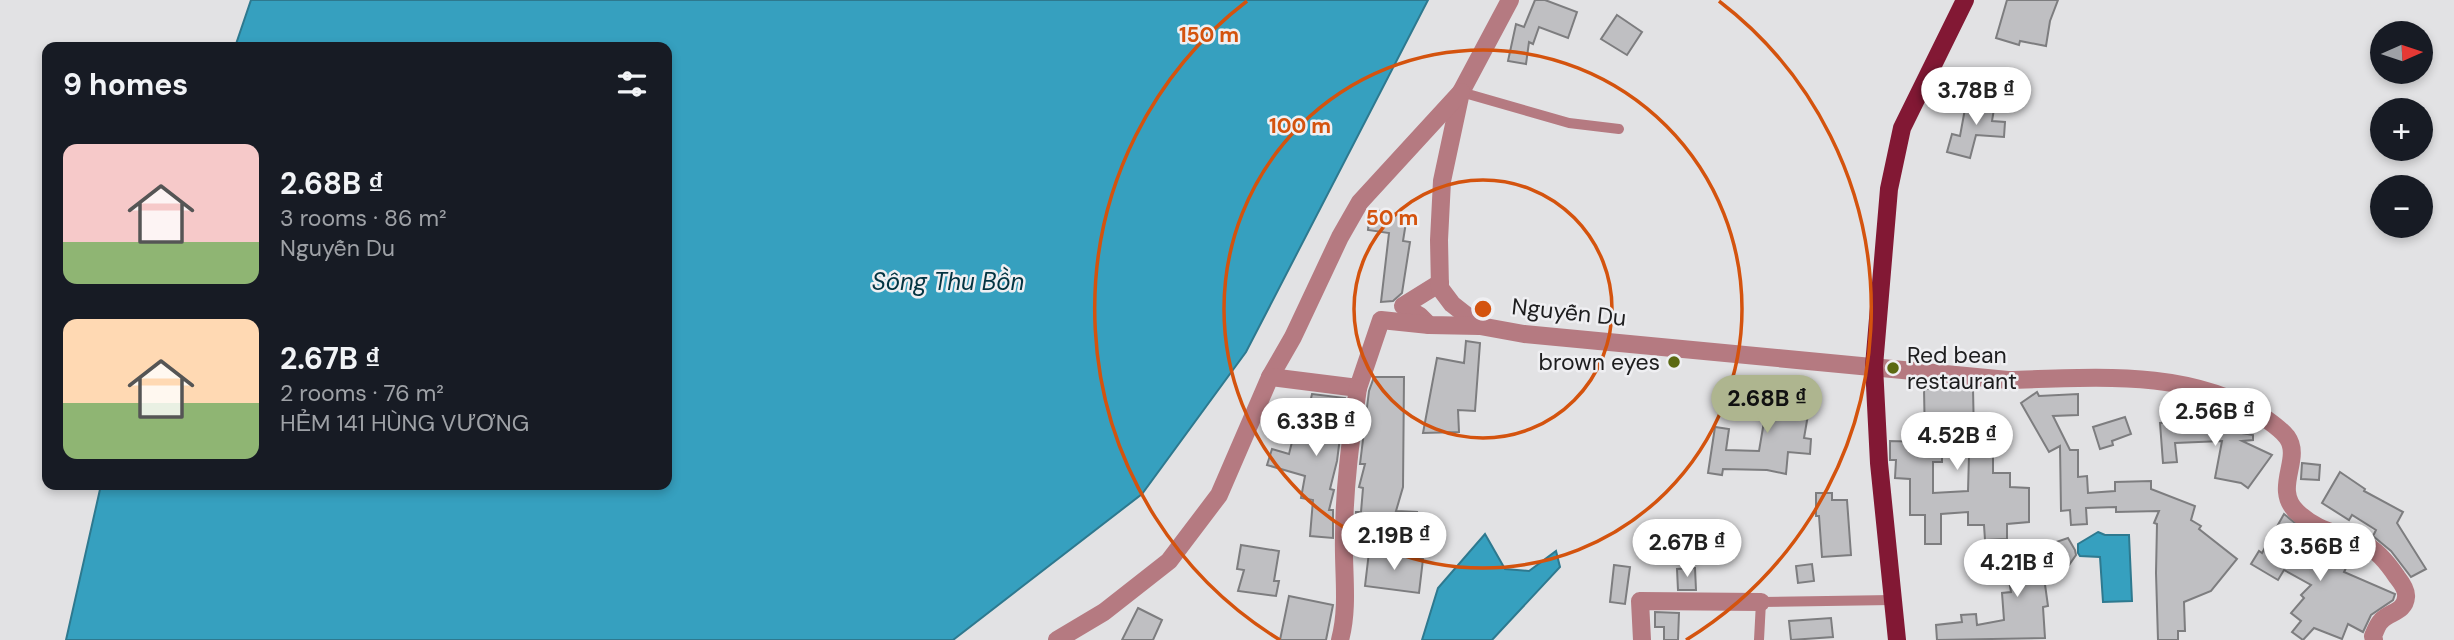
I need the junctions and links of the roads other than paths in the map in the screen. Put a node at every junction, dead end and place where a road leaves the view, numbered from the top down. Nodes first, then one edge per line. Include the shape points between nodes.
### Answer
1 (1510, 0) edge
2 (1965, 0) edge
3 (1461, 92) junction
4 (1619, 129) dead end
5 (1440, 283) junction
6 (1429, 325) junction
7 (1480, 326) junction
8 (1874, 366) junction
9 (1270, 377) junction
10 (1358, 388) junction
11 (1892, 600) junction
12 (1761, 602) junction
13 (1057, 640) edge
14 (1340, 640) edge
15 (1642, 640) edge
16 (1759, 640) edge
17 (1897, 640) edge
18 (2374, 640) edge

1 - 3 street
2 - 8 main road via 1902,128 1889,189
3 - 4 lane via 1569,123
3 - 5 street via 1442,181
3 - 9 street via 1360,202
5 - 6 street via 1404,306
5 - 7 street via 1452,304
6 - 7 street, Nguyễn Du
6 - 10 street, Nguyễn Du via 1381,320
7 - 8 street, Nguyễn Du via 1524,334
8 - 11 main road
8 - 18 street, Nguyễn Du via 2008,380 2108,377 2148,381 2222,395 2245,405 2288,437 2286,495 2295,510 2329,533 2365,544 2404,588 2402,608 2381,621
9 - 10 street
9 - 13 street via 1219,495 1169,561 1104,612
10 - 14 street via 1347,467 1345,613
11 - 12 lane
11 - 17 main road
12 - 15 street via 1640,601
12 - 16 lane

